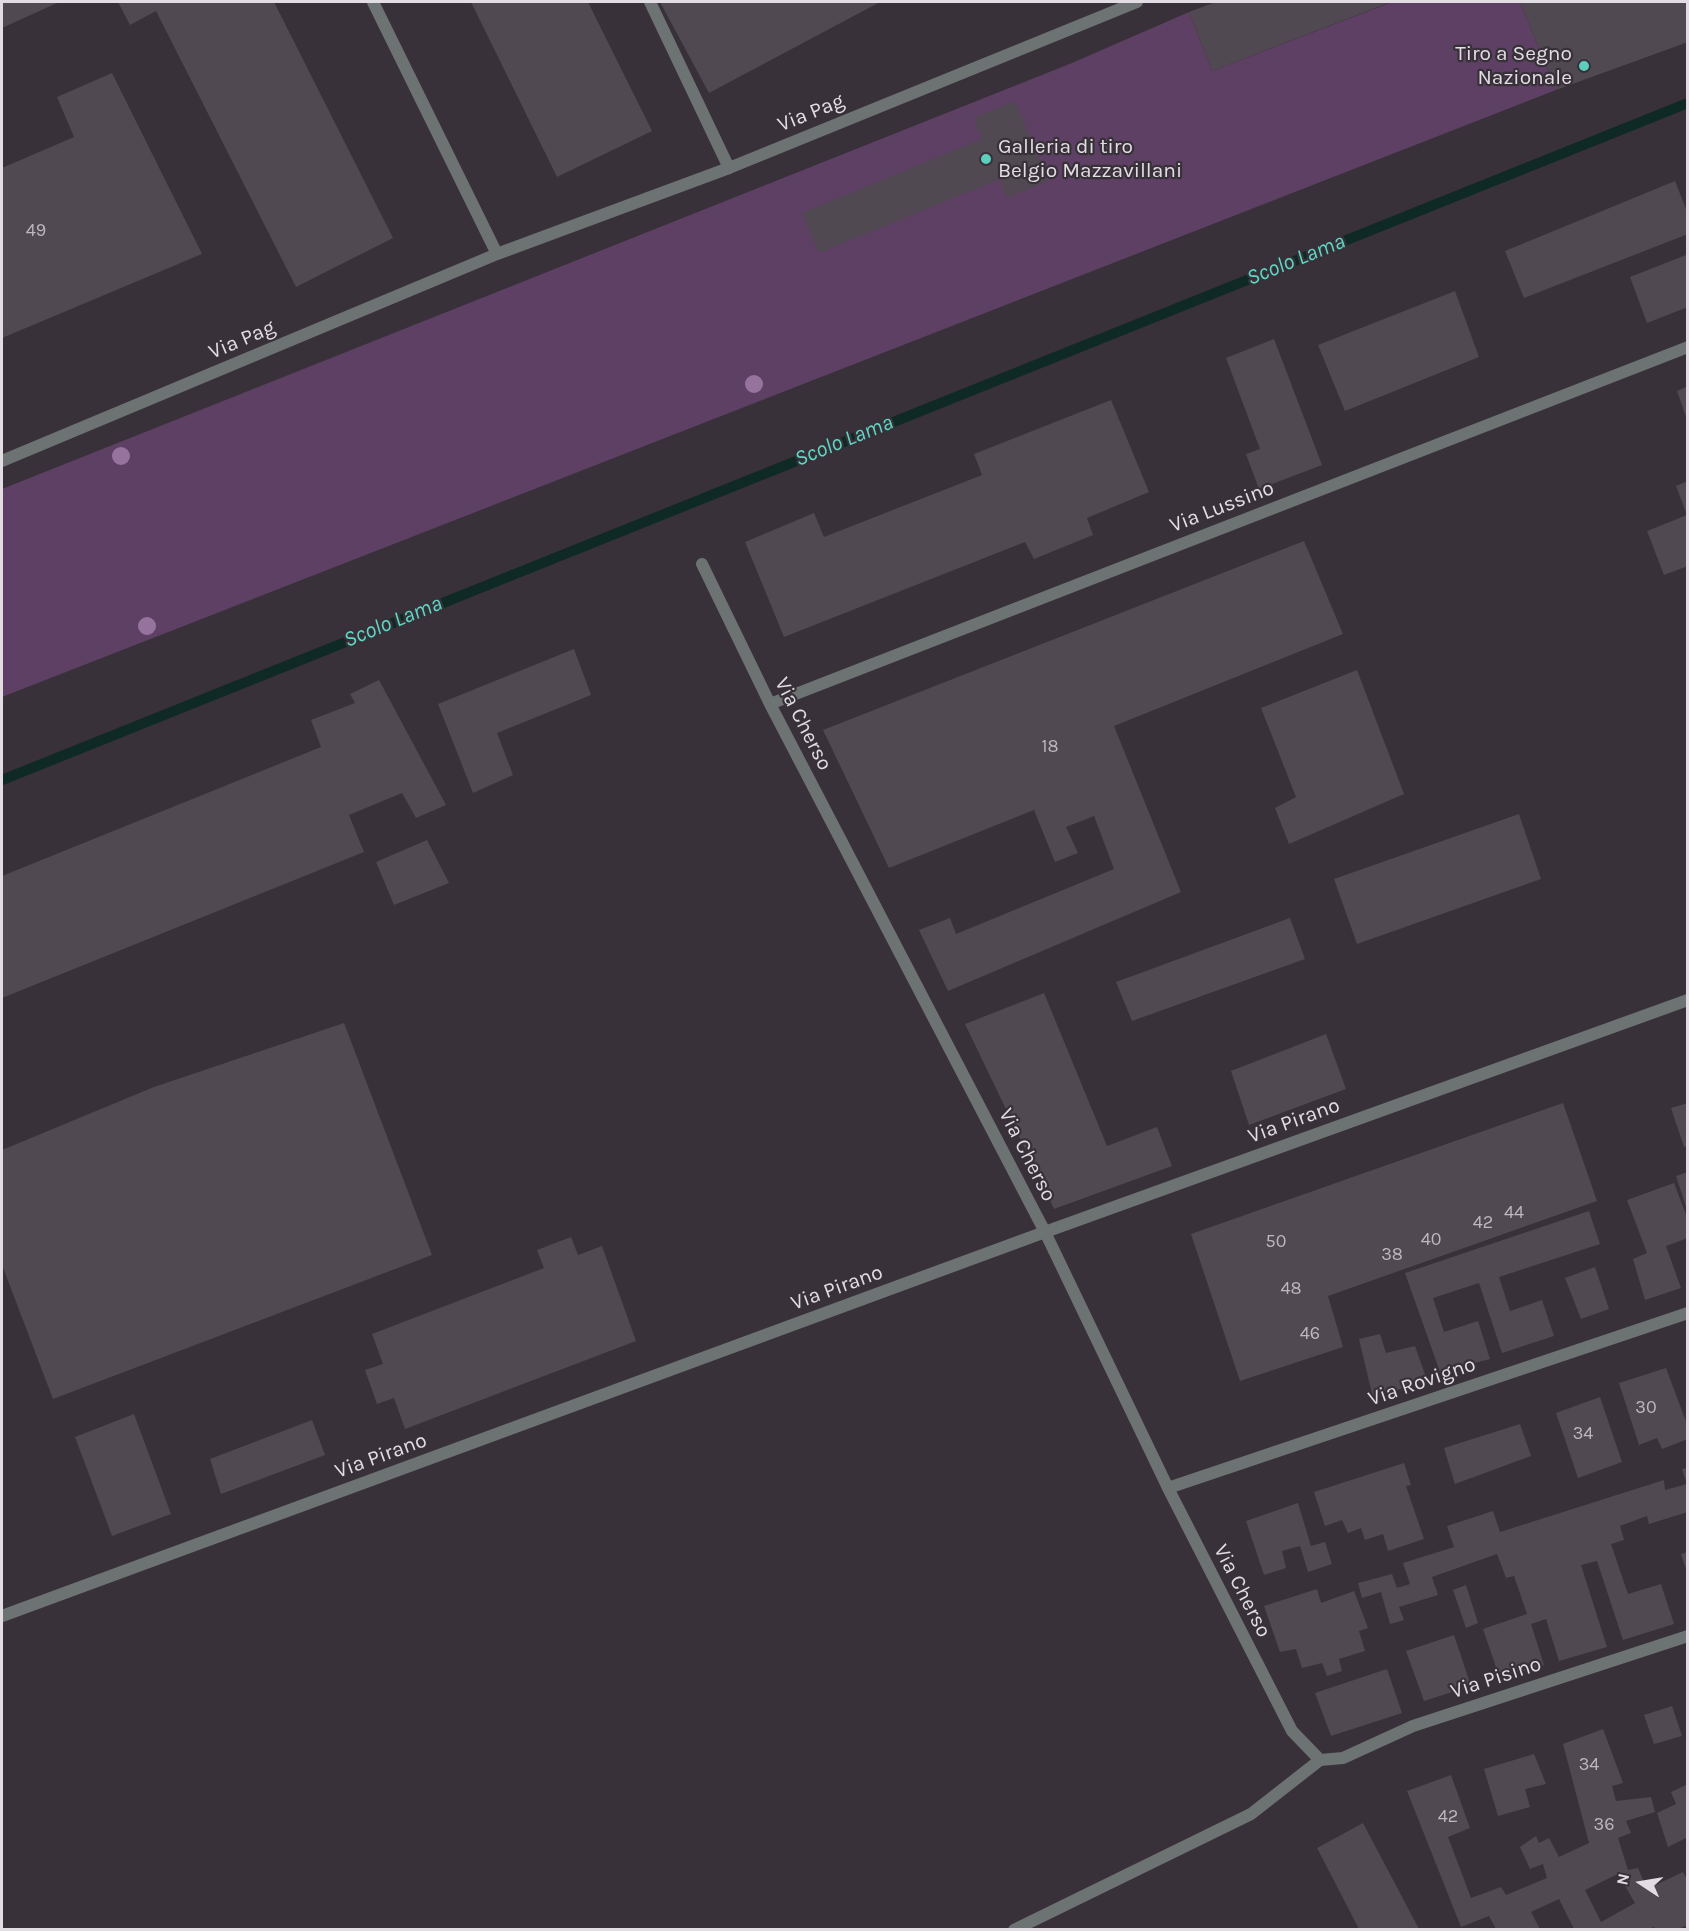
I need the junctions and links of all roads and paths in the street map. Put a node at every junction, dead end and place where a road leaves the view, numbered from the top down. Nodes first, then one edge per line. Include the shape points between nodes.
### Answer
1 (373, 2) edge
2 (650, 2) edge
3 (1137, 2) edge
4 (729, 168) junction
5 (497, 254) junction
6 (1688, 346) edge
7 (2, 461) edge
8 (702, 564) dead end
9 (770, 704) junction
10 (1688, 1000) edge
11 (1045, 1232) junction
12 (1688, 1313) edge
13 (1168, 1488) junction
14 (2, 1616) edge
15 (1688, 1636) edge
16 (1320, 1760) junction
17 (1014, 1929) edge

1 - 5 street
2 - 4 street
3 - 4 street, Via Pag
4 - 5 street, Via Pag
5 - 7 street, Via Pag
6 - 9 street, Via Lussino
8 - 9 street, Via Cherso
9 - 11 street, Via Cherso
10 - 11 street, Via Pirano
11 - 13 street, Via Cherso
11 - 14 street, Via Pirano
12 - 13 street, Via Rovigno
13 - 16 street, Via Cherso via 1292,1731
15 - 16 street, Via Pisino via 1413,1726 1343,1758
16 - 17 street via 1251,1814

